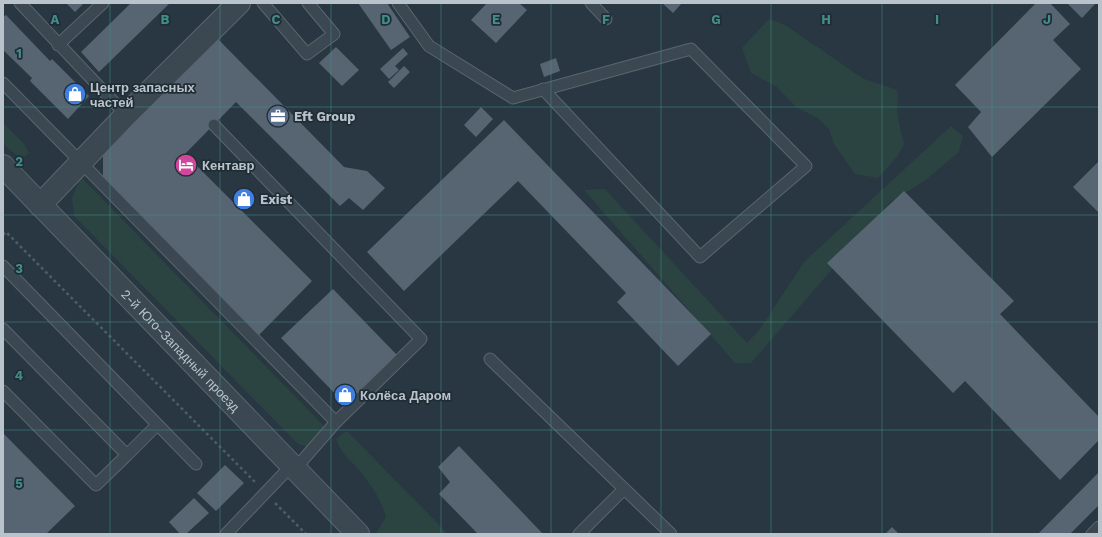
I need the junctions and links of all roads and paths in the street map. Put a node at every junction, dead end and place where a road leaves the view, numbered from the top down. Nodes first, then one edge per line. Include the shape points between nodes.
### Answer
1 (20, 3) edge
2 (104, 3) edge
3 (239, 3) edge
4 (263, 3) edge
5 (308, 3) edge
6 (398, 3) edge
7 (591, 3) edge
8 (606, 19) dead end
9 (58, 45) junction
10 (3, 83) edge
11 (543, 89) junction
12 (126, 115) junction
13 (214, 125) dead end
14 (81, 162) junction
15 (4, 170) edge
16 (40, 205) junction
17 (3, 229) edge
18 (6, 232) junction
19 (3, 235) edge
20 (5, 273) edge
21 (3, 329) edge
22 (490, 359) dead end
23 (3, 391) edge
24 (336, 422) junction
25 (157, 425) junction
26 (127, 455) junction
27 (196, 464) dead end
28 (294, 467) junction
29 (624, 489) junction
30 (266, 494) junction
31 (1099, 527) edge
32 (226, 534) edge
33 (306, 534) edge
34 (358, 534) edge
35 (579, 534) edge
36 (671, 534) edge
37 (1092, 534) edge

1 - 9 lane
2 - 9 lane
3 - 12 street via 170,77
4 - 5 lane via 307,54 334,34
6 - 11 lane via 429,46 513,98
7 - 8 lane
9 - 12 lane
10 - 14 lane
11 - 11 lane via 692,49 806,166 700,257
12 - 14 street
13 - 24 lane via 421,339
14 - 16 street
14 - 24 lane
15 - 16 street, 2-й Юго-Западный проезд
16 - 28 street, 2-й Юго-Западный проезд
17 - 18 path
18 - 19 path
18 - 30 path
20 - 25 lane
21 - 26 lane
22 - 29 lane
23 - 26 lane via 96,485
24 - 28 lane
25 - 26 lane
25 - 27 lane
28 - 30 lane
28 - 34 street, 2-й Юго-Западный проезд
29 - 35 lane
29 - 36 lane
30 - 32 lane
30 - 33 path
31 - 37 lane

